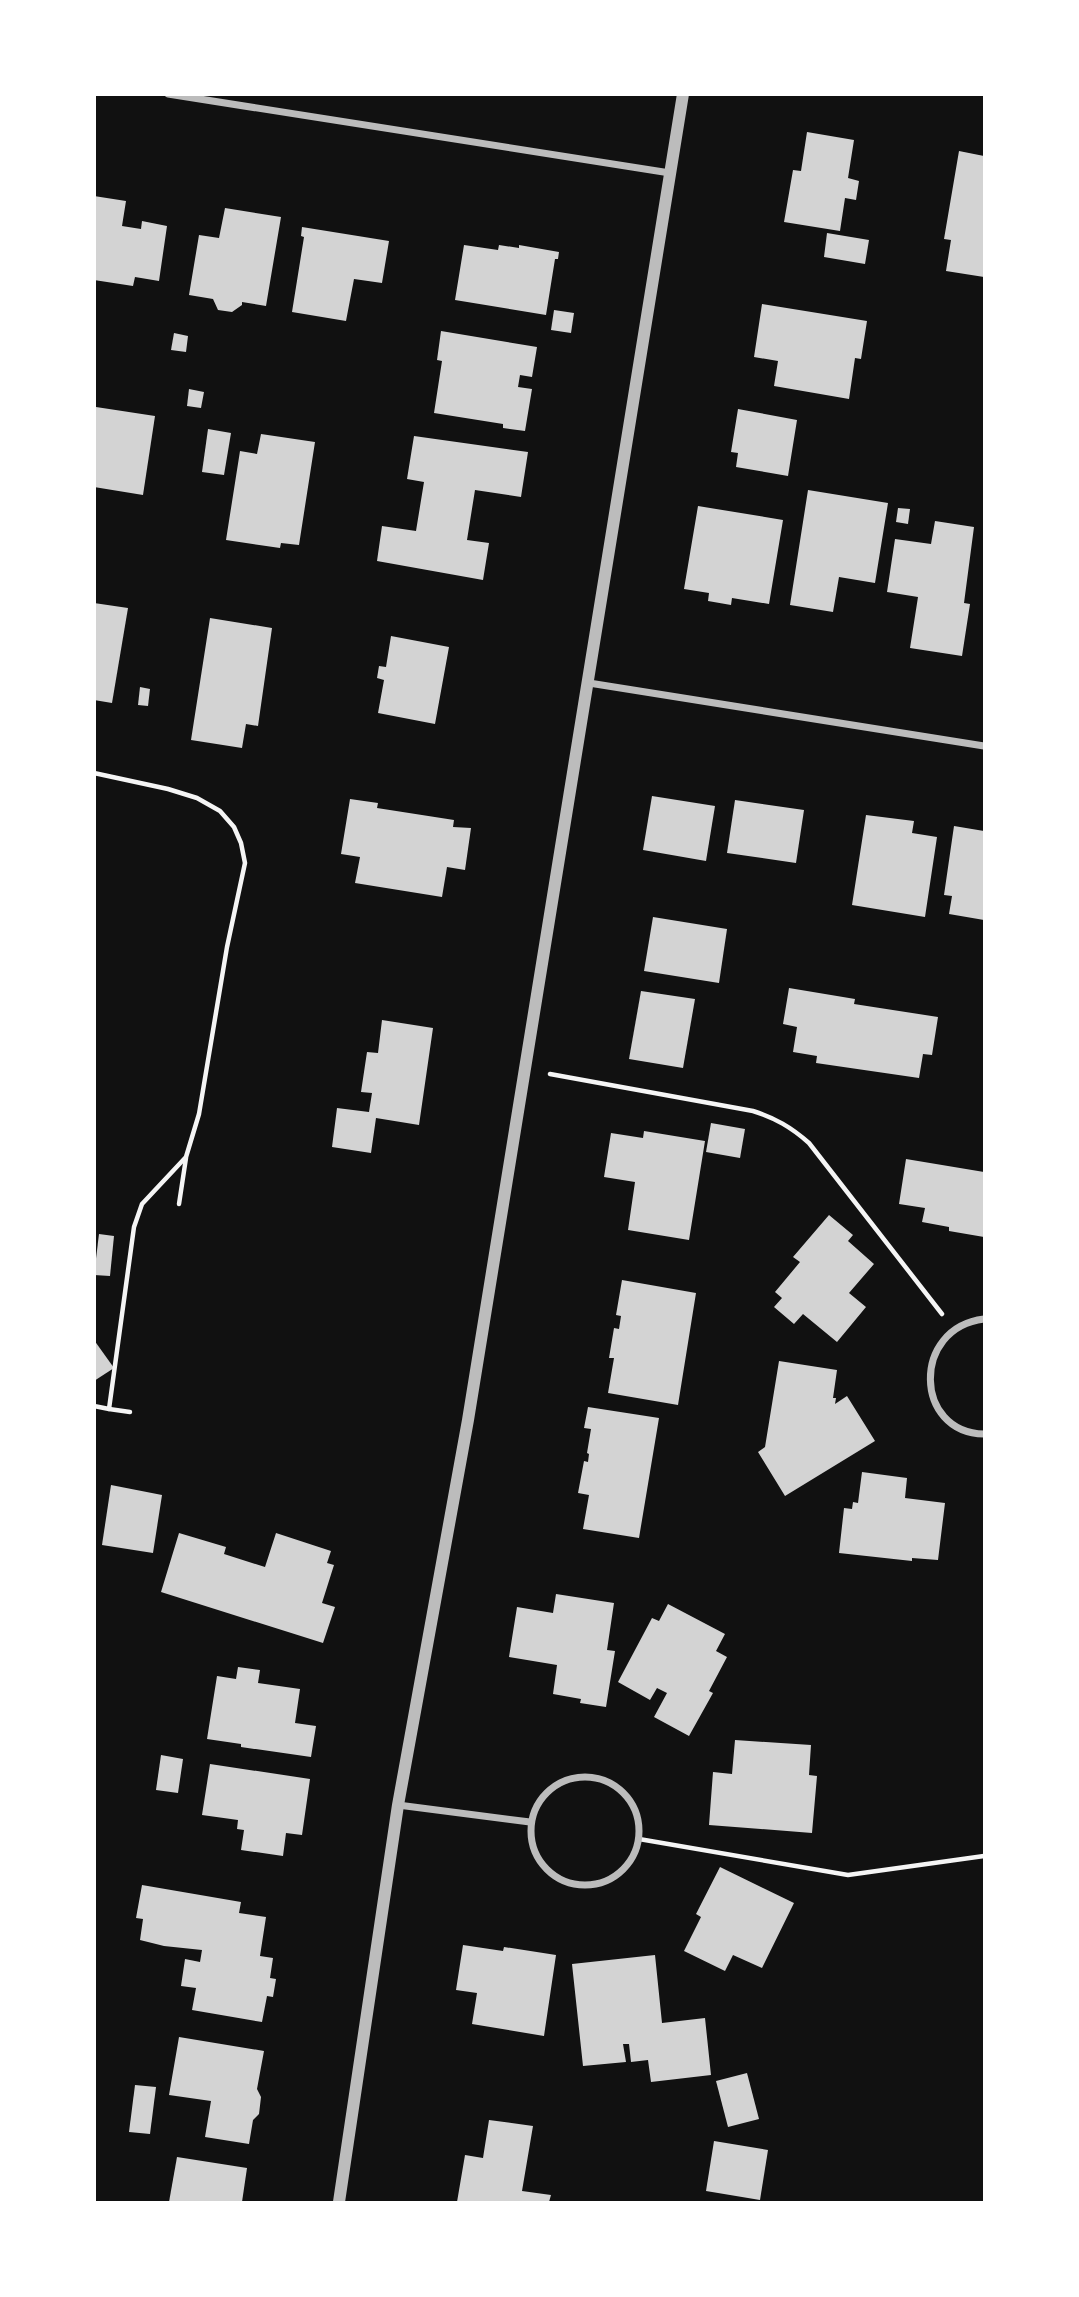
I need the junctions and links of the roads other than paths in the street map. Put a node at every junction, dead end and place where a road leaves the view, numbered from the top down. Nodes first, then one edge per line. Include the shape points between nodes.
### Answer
1 (168, 94) edge
2 (683, 94) edge
3 (670, 173) junction
4 (589, 683) junction
5 (985, 746) edge
6 (985, 1319) edge
7 (985, 1434) edge
8 (398, 1805) junction
9 (530, 1822) junction
10 (339, 2203) edge

1 - 3 street
2 - 3 street
3 - 4 street
4 - 5 street
4 - 8 street via 468,1420
6 - 7 street via 953,1330 940,1344 930,1381 944,1415 959,1427
8 - 9 street
8 - 10 street
9 - 9 street via 549,1789 583,1776 619,1788 631,1802 639,1839 634,1856 610,1880 576,1885 546,1870 530,1839

